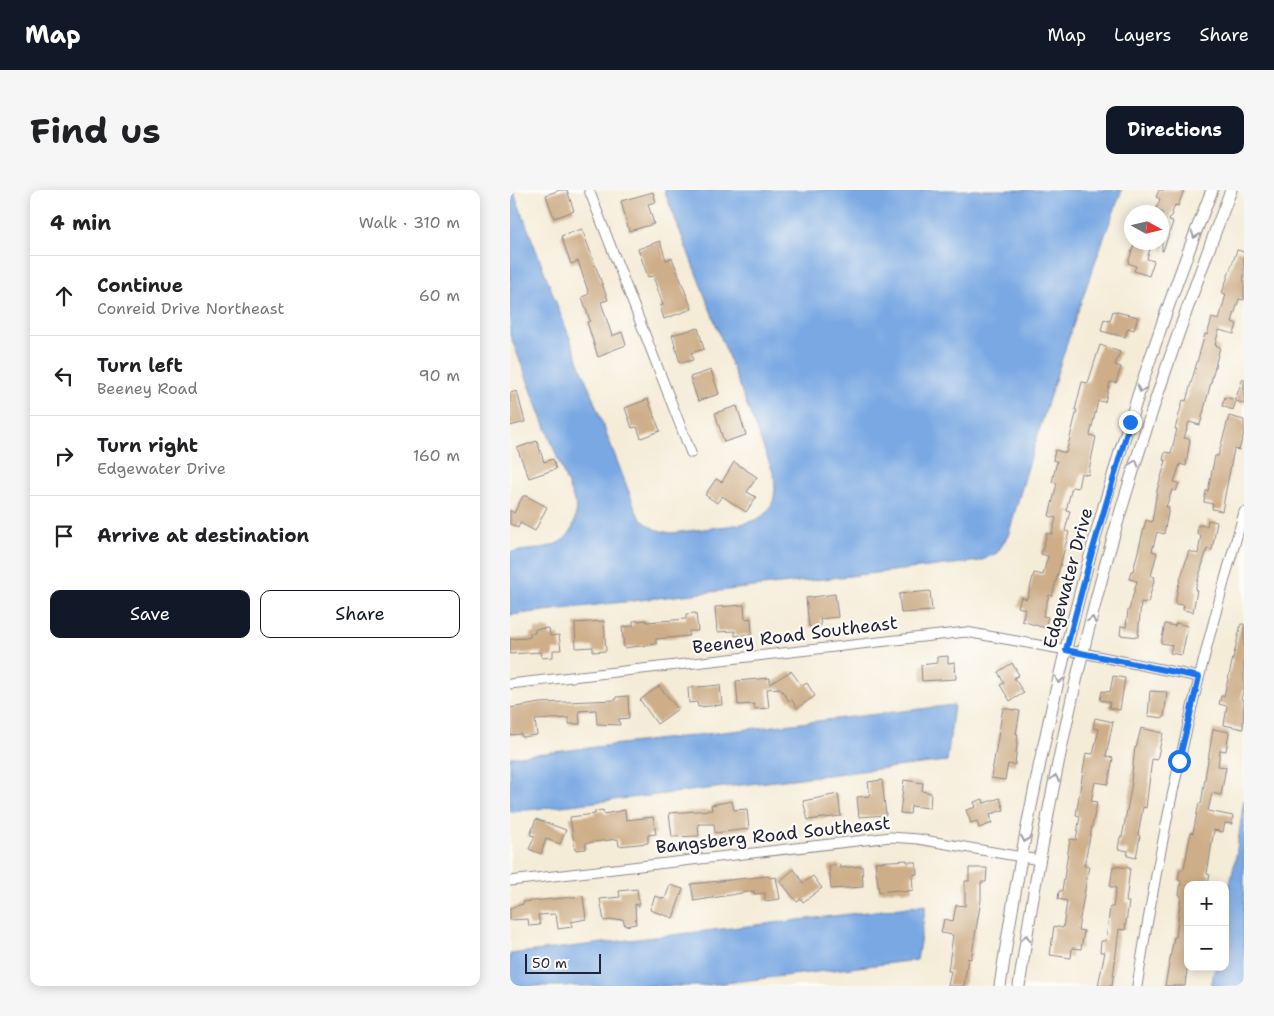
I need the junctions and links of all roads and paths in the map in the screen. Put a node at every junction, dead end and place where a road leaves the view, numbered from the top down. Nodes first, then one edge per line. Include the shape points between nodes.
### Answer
1 (589, 190) edge
2 (1212, 190) edge
3 (1231, 190) edge
4 (1147, 369) junction
5 (1163, 376) junction
6 (691, 453) dead end
7 (1244, 512) edge
8 (1066, 650) junction
9 (1083, 653) junction
10 (1199, 677) junction
11 (510, 684) edge
12 (1021, 857) junction
13 (1039, 860) junction
14 (510, 881) edge
15 (1000, 986) edge
16 (1019, 986) edge
17 (1137, 986) edge

1 - 6 street
2 -> 4 street, Edgewater Drive
3 - 5 street, Edgewater Drive
4 - 5 street
4 -> 8 street, Edgewater Drive
9 -> 5 street, Edgewater Drive via 1129,484
7 - 10 street
8 - 9 street, Beeney Road Southeast
8 - 11 street, Beeney Road Southeast via 979,634 954,633
8 -> 12 street, Edgewater Drive
9 - 10 street, Beeney Road Southeast
13 -> 9 street, Edgewater Drive
10 - 17 street via 1166,819
12 - 13 street, Bangsberg Road Southeast
12 - 14 street, Bangsberg Road Southeast via 891,837
12 - 15 street, Edgewater Drive
16 -> 13 street, Edgewater Drive

